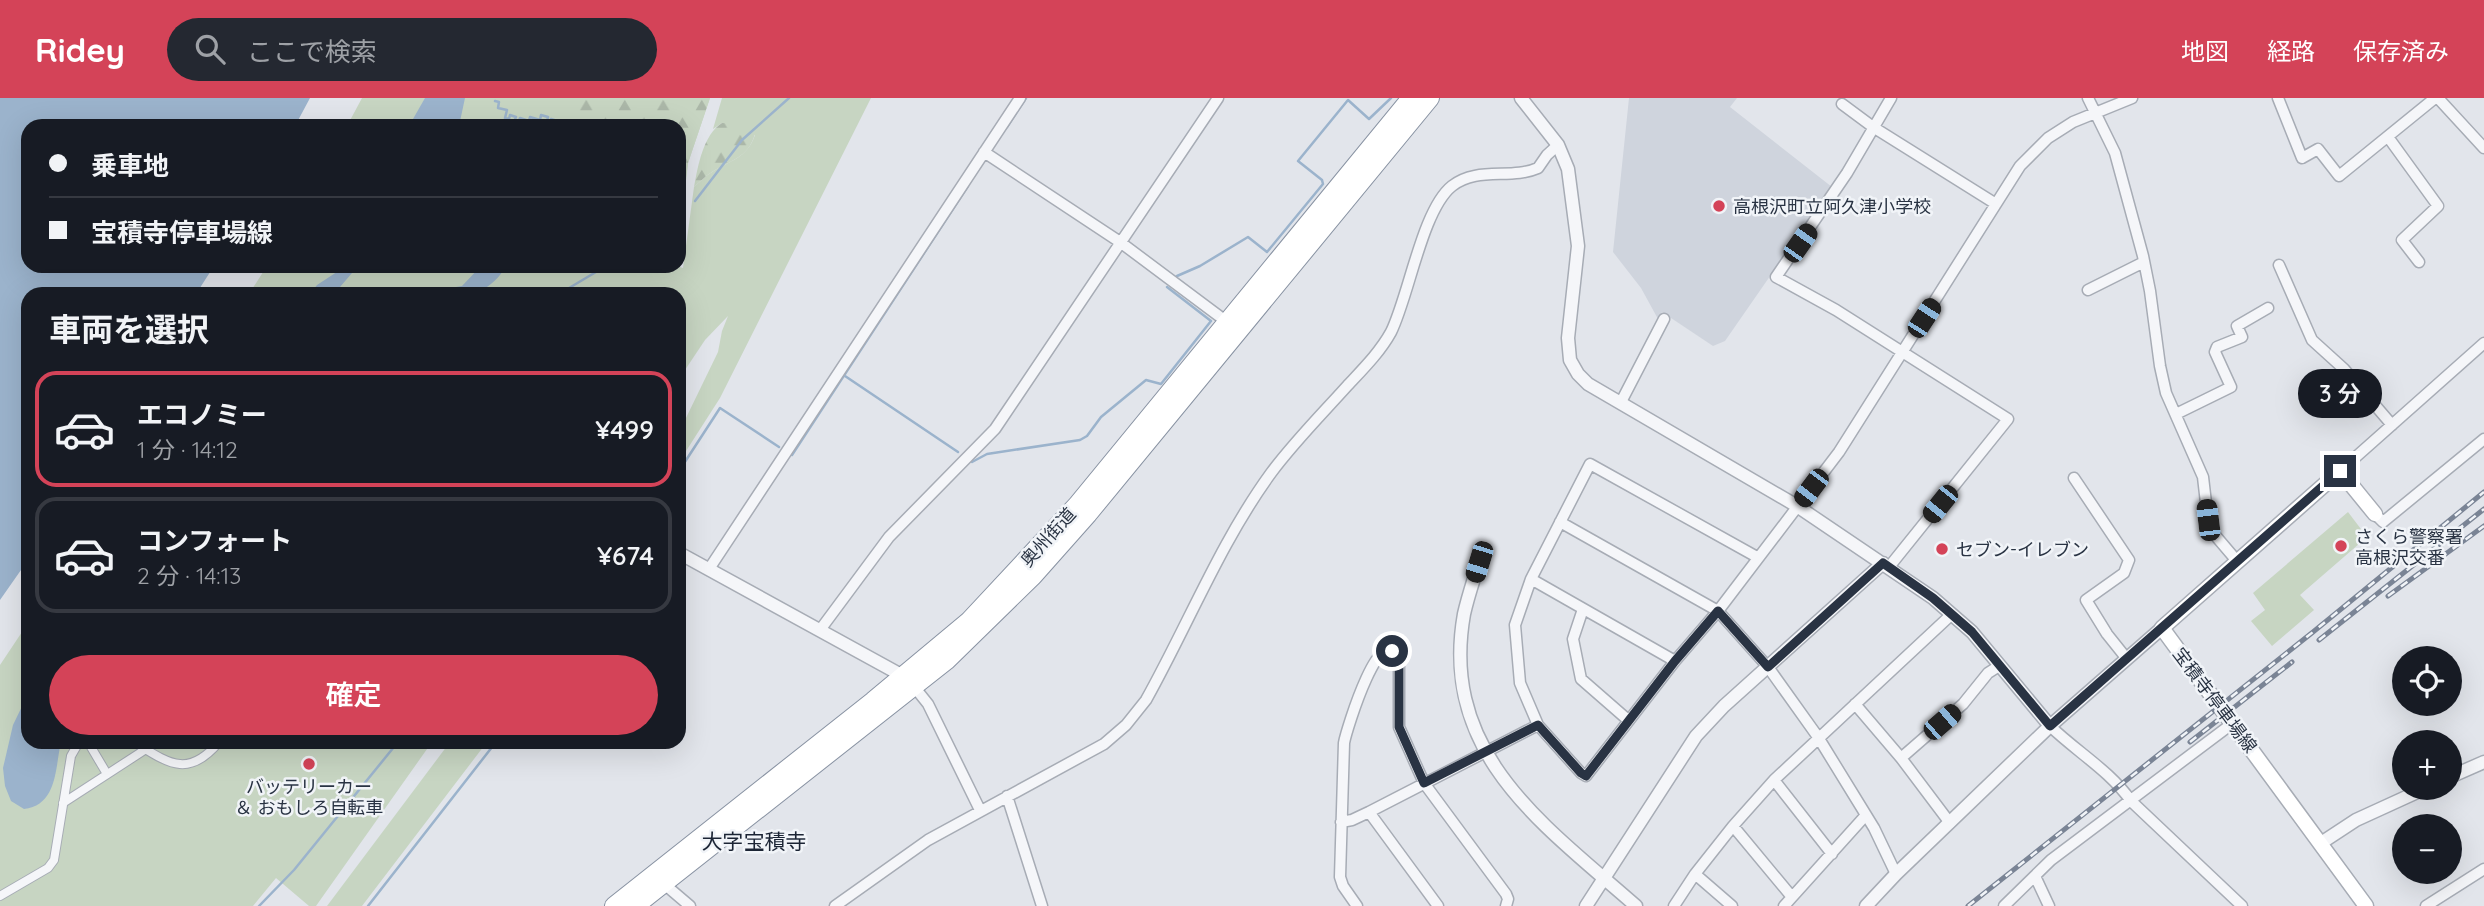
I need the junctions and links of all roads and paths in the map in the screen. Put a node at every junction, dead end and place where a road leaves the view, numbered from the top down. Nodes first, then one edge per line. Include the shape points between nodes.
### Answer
1 (1020, 98) edge
2 (1218, 98) edge
3 (1411, 98) edge
4 (1430, 98) edge
5 (1521, 98) edge
6 (1891, 98) edge
7 (2088, 98) edge
8 (2132, 98) edge
9 (2278, 98) edge
10 (2437, 98) edge
11 (1842, 104) dead end
12 (2096, 112) junction
13 (1873, 127) junction
14 (2388, 137) junction
15 (1558, 145) junction
16 (2484, 148) edge
17 (984, 152) junction
18 (1996, 204) junction
19 (1120, 242) junction
20 (2144, 262) junction
21 (2419, 262) dead end
22 (2279, 265) dead end
23 (2088, 290) dead end
24 (2268, 309) dead end
25 (1664, 319) dead end
26 (1227, 322) junction
27 (2484, 343) edge
28 (1902, 354) junction
29 (1621, 402) junction
30 (2176, 414) junction
31 (2392, 425) junction
32 (2484, 439) edge
33 (2340, 471) junction
34 (2074, 478) dead end
35 (1797, 506) junction
36 (2375, 514) joint
37 (1560, 523) junction
38 (686, 557) edge
39 (1757, 557) junction
40 (2237, 561) junction
41 (1479, 562) dead end
42 (1886, 565) junction
43 (709, 569) junction
44 (1531, 579) junction
45 (1583, 609) junction
46 (1718, 611) junction
47 (1952, 614) junction
48 (2162, 628) junction
49 (820, 630) junction
50 (2127, 659) junction
51 (1675, 661) junction
52 (1999, 666) junction
53 (1768, 667) junction
54 (909, 681) junction
55 (1855, 704) junction
56 (1628, 720) junction
57 (2233, 723) junction
58 (1538, 725) junction
59 (2050, 726) junction
60 (1818, 737) junction
61 (75, 749) edge
62 (92, 749) edge
63 (146, 749) joint
64 (212, 749) edge
65 (1486, 752) junction
66 (1901, 758) junction
67 (2484, 762) edge
68 (2462, 772) edge
69 (107, 774) junction
70 (1774, 780) junction
71 (1424, 783) junction
72 (1007, 796) junction
73 (2400, 800) edge
74 (2131, 801) junction
75 (63, 803) junction
76 (979, 810) junction
77 (1369, 812) junction
78 (1866, 815) junction
79 (1341, 822) junction
80 (1950, 823) junction
81 (1733, 826) junction
82 (2321, 843) junction
83 (1832, 855) junction
84 (2484, 869) edge
85 (1695, 874) junction
86 (1895, 874) junction
87 (2035, 876) junction
88 (1604, 878) junction
89 (663, 883) junction
90 (0, 896) edge
91 (1788, 902) edge
92 (614, 906) edge
93 (635, 906) edge
94 (690, 906) edge
95 (835, 906) edge
96 (1042, 906) edge
97 (1357, 906) edge
98 (1438, 906) edge
99 (1506, 906) edge
100 (1586, 906) edge
101 (1636, 906) edge
102 (1674, 906) edge
103 (1732, 906) edge
104 (1866, 906) edge
105 (2004, 906) edge
106 (2049, 906) edge
107 (2242, 906) edge
108 (2366, 906) edge
109 (2426, 906) edge

1 - 17 street
2 - 19 street
3 - 26 highway, 奥州街道
4 - 54 highway, 奥州街道 via 1088,514 978,630
5 - 15 street
6 - 13 street
7 - 12 street
8 - 12 street
9 - 14 street via 2302,158 2318,149 2339,176
10 - 14 street
10 - 16 street
11 - 13 street
12 - 18 street via 2048,138 2020,166
12 - 20 street via 2115,153
13 - 18 street
13 - 28 street via 1776,277
14 - 21 street via 2438,206 2402,240
15 - 29 street via 1568,169 1578,246 1568,338 1570,360 1588,384
15 - 72 street via 1538,168 1473,176 1445,193 1432,216 1391,332 1374,357 1294,443 1248,507 1138,713 1104,744
17 - 19 street
17 - 43 street
18 - 28 street
19 - 26 street
19 - 49 street via 995,429 889,537
20 - 23 street
20 - 30 street via 2160,366
22 - 31 street via 2312,340
24 - 30 street via 2237,326 2242,337 2217,347 2215,352 2231,387
25 - 29 street
26 - 54 highway, 奥州街道 via 1023,566
27 - 31 street
28 - 35 street via 1839,452
28 - 42 street via 2008,419
29 - 35 street
30 - 40 street via 2203,477 2211,527
31 - 33 street
32 - 36 street via 2383,522
33 - 36 main road
33 - 40 main road
34 - 50 street via 2129,559 2124,573 2085,600
35 - 39 street
35 - 42 street
37 - 39 street via 1591,464
37 - 44 street
37 - 46 street
38 - 43 street
39 - 46 street
40 - 48 main road
41 - 65 street via 1465,614 1462,670 1471,722
42 - 47 street
42 - 53 street
43 - 49 street
44 - 45 street
44 - 58 street via 1515,625 1520,682
45 - 51 street
45 - 56 street via 1573,639 1581,679
46 - 51 street
46 - 53 street
47 - 52 street
47 - 55 street
48 - 50 street
48 - 57 main road, 宝積寺停車場線
49 - 54 street
50 - 59 street
51 - 56 street
52 - 59 street
52 - 66 street
53 - 60 street
53 - 88 street via 1696,736
54 - 76 street via 934,715
54 - 89 highway, 奥州街道
54 - 92 highway, 奥州街道
55 - 60 street
55 - 66 street
56 - 58 street via 1586,776
57 - 74 street
57 - 82 main road, 宝積寺停車場線
58 - 65 street
59 - 74 street via 2119,785
59 - 80 street
60 - 70 street
60 - 78 street
61 - 75 street
62 - 69 street
63 - 64 street via 173,764 190,764
63 - 69 street
65 - 71 street
65 - 88 street via 1513,793
66 - 80 street
67 - 68 street
69 - 75 street
70 - 81 street
70 - 83 street
71 - 77 street
71 - 79 street via 1399,727 1399,663 1392,651 1387,651 1368,671 1348,722
71 - 99 street via 1506,894
72 - 76 street
72 - 96 street
73 - 82 street
74 - 87 street
74 - 107 street
75 - 90 street via 51,865
76 - 95 street
77 - 79 street
77 - 98 street
78 - 83 street
78 - 86 street
79 - 97 street via 1340,877
80 - 86 street
81 - 85 street
81 - 91 street
82 - 108 main road, 宝積寺停車場線
83 - 91 street
84 - 109 street
85 - 102 street
85 - 103 street
86 - 104 street
87 - 105 street
87 - 106 street
88 - 100 street
88 - 101 street
89 - 93 highway, 奥州街道
89 - 94 street

